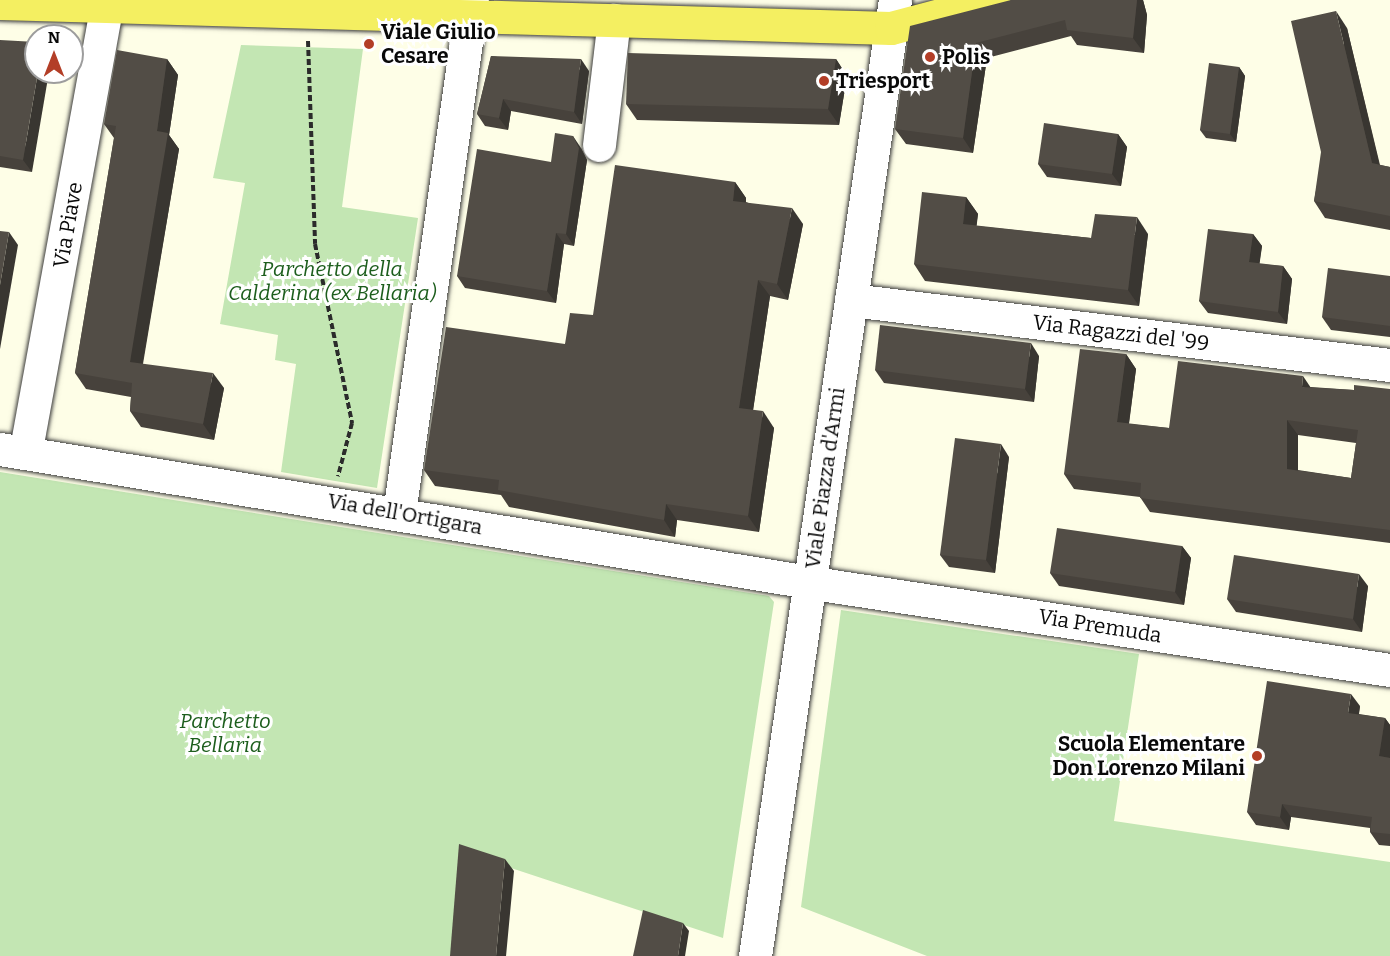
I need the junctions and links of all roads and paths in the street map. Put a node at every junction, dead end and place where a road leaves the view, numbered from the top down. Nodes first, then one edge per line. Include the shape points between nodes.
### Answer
1 (996, 0) edge
2 (0, 3) edge
3 (108, 3) edge
4 (471, 8) edge
5 (893, 14) edge
6 (614, 20) junction
7 (308, 41) dead end
8 (599, 145) dead end
9 (852, 300) junction
10 (1390, 365) edge
11 (13, 449) edge
12 (336, 482) dead end
13 (399, 513) junction
14 (810, 582) junction
15 (1390, 670) edge
16 (755, 956) edge

1 - 5 main road
2 - 3 main road
3 - 4 main road
3 - 11 street, Via Piave
4 - 6 main road
4 - 13 street
5 - 6 main road
5 - 9 street, Viale Piazza d'Armi
6 - 8 street
7 - 12 path via 315,244 352,423
9 - 10 street, Via Ragazzi del '99
9 - 14 street, Viale Piazza d'Armi
11 - 13 street, Via dell'Ortigara
13 - 14 street, Via dell'Ortigara
14 - 15 street, Via Premuda
14 - 16 street, Viale Piazza d'Armi

